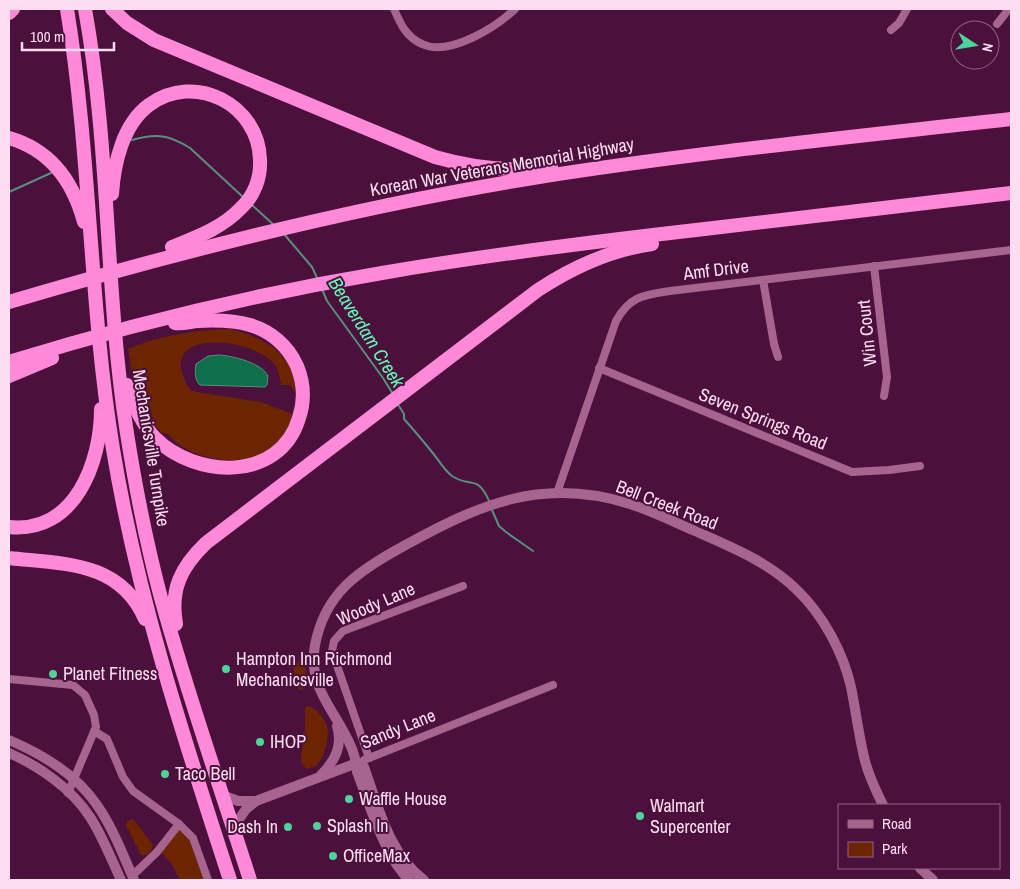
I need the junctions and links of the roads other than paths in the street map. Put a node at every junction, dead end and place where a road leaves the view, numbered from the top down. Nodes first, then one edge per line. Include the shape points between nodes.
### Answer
1 (12, 9) edge
2 (67, 9) edge
3 (85, 9) edge
4 (112, 9) edge
5 (394, 9) edge
6 (515, 9) edge
7 (907, 9) edge
8 (1008, 9) edge
9 (9, 13) edge
10 (1000, 20) edge
11 (890, 30) dead end
12 (1011, 118) edge
13 (9, 138) edge
14 (644, 161) junction
15 (1011, 193) edge
16 (743, 225) junction
17 (1011, 250) edge
18 (138, 265) junction
19 (874, 266) junction
20 (763, 280) junction
21 (57, 286) junction
22 (91, 286) junction
23 (112, 287) junction
24 (9, 292) edge
25 (9, 302) edge
26 (114, 316) junction
27 (97, 320) junction
28 (146, 324) junction
29 (75, 344) junction
30 (778, 357) dead end
31 (9, 362) edge
32 (599, 368) junction
33 (9, 376) edge
34 (884, 396) dead end
35 (920, 466) dead end
36 (557, 493) junction
37 (9, 527) edge
38 (9, 558) edge
39 (463, 586) dead end
40 (9, 679) edge
41 (553, 686) dead end
42 (334, 715) junction
43 (180, 724) junction
44 (94, 731) junction
45 (9, 740) edge
46 (9, 753) edge
47 (211, 758) junction
48 (369, 758) junction
49 (357, 763) junction
50 (320, 777) junction
51 (74, 779) junction
52 (68, 793) junction
53 (222, 795) junction
54 (256, 801) junction
55 (883, 804) edge
56 (179, 824) junction
57 (233, 828) junction
58 (921, 869) edge
59 (134, 878) edge
60 (121, 880) edge
61 (208, 880) edge
62 (230, 880) edge
63 (250, 880) edge
64 (409, 880) edge
65 (424, 880) edge
66 (933, 880) edge

1 - 9 highway
2 - 22 highway, Mechanicsville Turnpike via 83,127
3 - 23 highway, Mechanicsville Turnpike via 100,126
4 - 14 highway via 127,24 154,40 415,150 449,161 518,169
5 - 6 street via 409,36 423,45 440,47 462,42 487,30
7 - 11 street via 899,23
8 - 10 street
12 - 14 highway, Korean War Veterans Memorial Highway
13 - 22 highway via 29,145 47,157 60,169 71,187 84,223
14 - 18 highway, Korean War Veterans Memorial Highway via 531,178 304,223
15 - 16 highway
16 - 28 highway via 506,253 349,278
16 - 47 highway via 632,248 559,276 206,542 188,561 174,600 175,618
17 - 19 street, Amf Drive
18 - 22 highway, Korean War Veterans Memorial Highway
18 - 23 highway via 173,246 206,234 242,208 252,194 259,175 260,153 256,135 246,118 212,94 185,91 164,96 148,106 130,129 121,147 112,192
19 - 20 street, Amf Drive
19 - 34 street, Win Court via 887,377
20 - 30 street
20 - 32 street, Amf Drive via 638,297 619,315
21 - 22 highway, Korean War Veterans Memorial Highway
21 - 24 highway via 31,286
21 - 25 highway
22 - 27 highway, Mechanicsville Turnpike
23 - 26 highway, Mechanicsville Turnpike
26 - 28 highway via 133,402 147,429 164,446 197,463 223,468 249,465 281,448 298,422 303,395 298,368 282,344 268,332 241,323
26 - 47 highway, Mechanicsville Turnpike via 126,425 144,526 170,628
27 - 37 highway via 100,420 87,476 74,500 58,515 32,526
27 - 43 highway, Mechanicsville Turnpike via 109,423 125,512
28 - 29 highway
29 - 31 highway
29 - 33 highway via 61,355
32 - 35 street, Seven Springs Road via 852,472
32 - 36 street, Amf Drive
36 - 42 street, Bell Creek Road via 512,498 462,515 364,569 342,588 322,620 314,664 319,689
36 - 55 street, Bell Creek Road via 592,495 650,511 741,552 770,568 797,590 822,622 843,660 866,763
38 - 43 highway via 85,567 121,585 134,599 144,618
39 - 48 street, Woody Lane via 343,631 334,641 332,651
40 - 44 street via 78,688 94,715
41 - 48 street, Sandy Lane
42 - 49 street, Bell Creek Road
42 - 50 street via 339,747 334,760
43 - 62 highway, Mechanicsville Turnpike
44 - 51 street
44 - 56 street via 107,739 123,777 133,791
45 - 51 street via 46,758
46 - 52 street via 44,773
47 - 53 highway, Mechanicsville Turnpike
48 - 49 street, Sandy Lane
49 - 50 street, Sandy Lane
49 - 64 street, Bell Creek Road via 357,772 382,838
49 - 65 street, Bell Creek Road via 364,767 392,841 410,868
50 - 54 street, Sandy Lane
51 - 52 street
51 - 59 street via 98,806
52 - 60 street via 94,823
53 - 54 street, Sandy Lane via 238,801
53 - 57 highway, Mechanicsville Turnpike
54 - 57 street, Sandy Lane
56 - 59 street
56 - 61 street via 193,838
57 - 63 highway, Mechanicsville Turnpike
58 - 66 street

